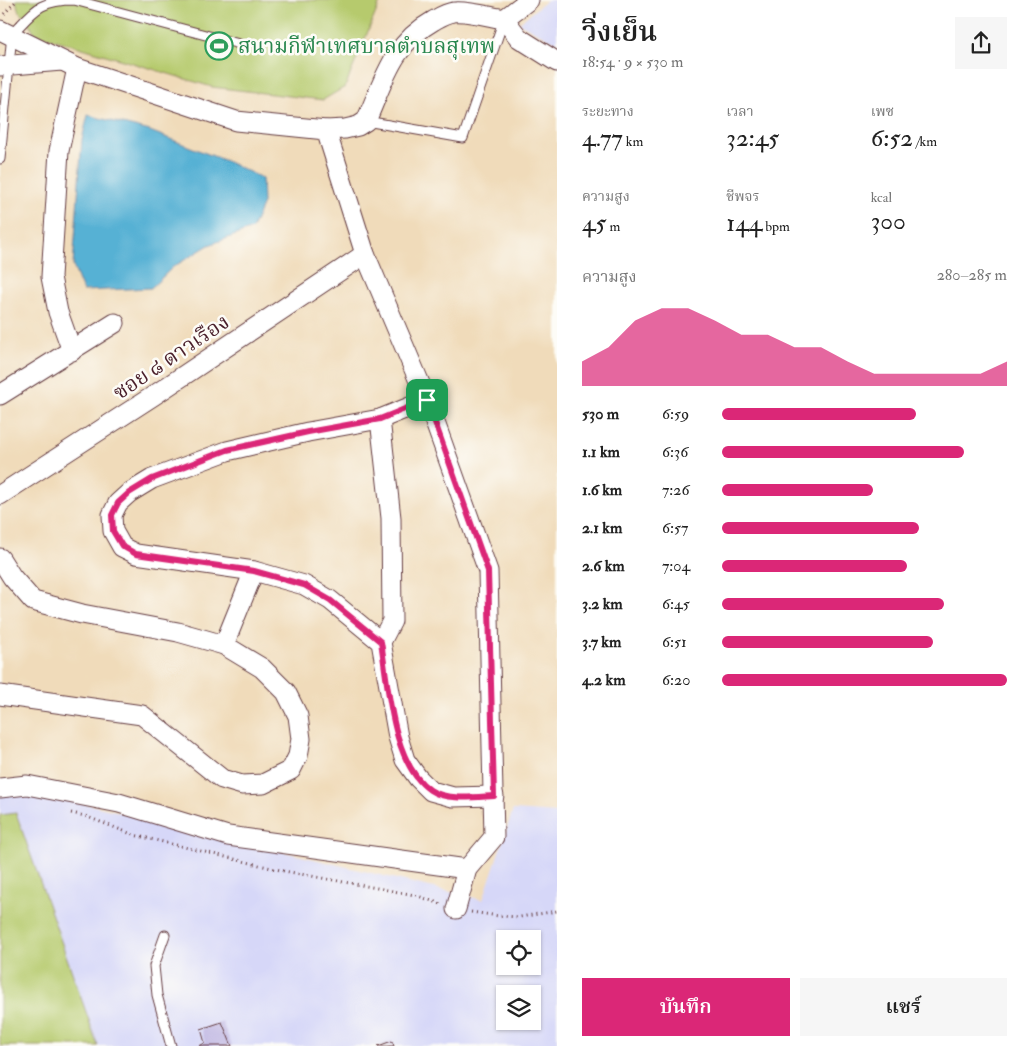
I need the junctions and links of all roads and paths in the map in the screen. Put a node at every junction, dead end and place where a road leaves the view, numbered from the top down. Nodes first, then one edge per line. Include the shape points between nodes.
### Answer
1 (17, 0) edge
2 (529, 0) edge
3 (456, 6) edge
4 (0, 18) edge
5 (504, 20) junction
6 (6, 32) edge
7 (243, 44) dead end
8 (557, 62) edge
9 (69, 64) junction
10 (4, 67) edge
11 (3, 104) edge
12 (366, 121) junction
13 (326, 130) junction
14 (0, 159) edge
15 (364, 254) junction
16 (115, 323) dead end
17 (72, 350) junction
18 (0, 395) edge
19 (427, 400) junction
20 (380, 419) junction
21 (0, 495) edge
22 (0, 558) edge
23 (254, 571) junction
24 (381, 642) junction
25 (224, 646) junction
26 (0, 695) edge
27 (0, 788) edge
28 (494, 796) junction
29 (66, 812) dead end
30 (467, 869) junction
31 (456, 909) junction
32 (557, 911) edge
33 (165, 934) dead end
34 (171, 1046) edge

1 - 4 path
2 - 5 street
3 - 5 street
3 - 12 street via 409,37 393,58
5 - 8 street via 519,38
5 - 12 lane via 463,138
6 - 7 lane via 41,6 56,0 74,0
6 - 9 street
6 - 10 lane
9 - 10 street
9 - 13 street via 236,121
9 - 17 street via 59,151 51,278 58,312
10 - 11 lane
11 - 14 lane
12 - 13 street via 345,129
13 - 15 street
15 - 19 street
15 - 21 street, ซอย ๘ ดาวเรือง
16 - 17 street
17 - 18 street
19 - 20 street
19 - 28 street via 488,571
20 - 23 street via 227,450 152,479 129,493 118,503 112,515 113,531 122,546 136,554
20 - 24 street via 391,518 392,621
22 - 25 street via 33,601 178,632
23 - 24 street via 304,585 330,600
23 - 25 street
24 - 28 street via 398,737 405,760 418,778 431,791 453,798
25 - 26 street via 262,668 286,692 298,716 302,739 298,756 290,770 263,784 242,785 222,779 142,714
27 - 30 street via 27,785 120,803 228,836
28 - 30 street via 494,838
29 - 31 path via 134,835 284,871 415,894
30 - 31 street
31 - 32 path via 520,918
33 - 34 lane via 154,966

